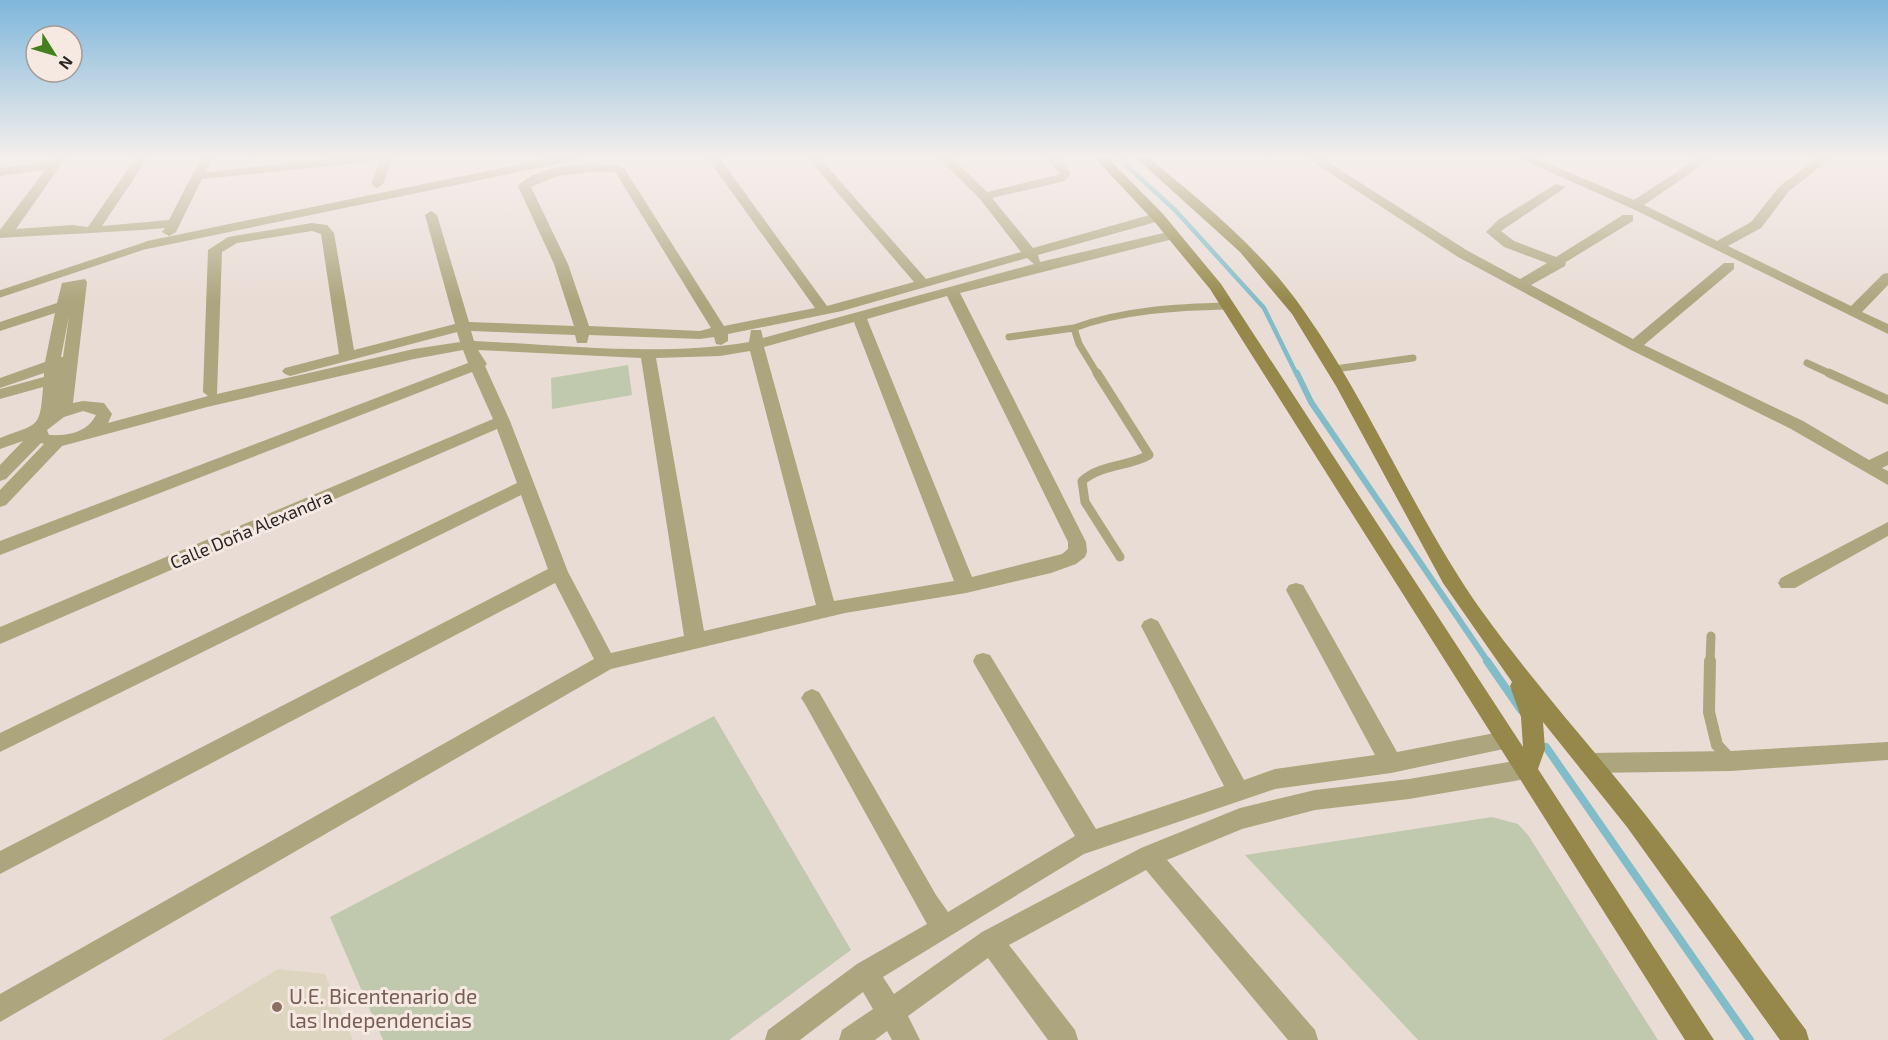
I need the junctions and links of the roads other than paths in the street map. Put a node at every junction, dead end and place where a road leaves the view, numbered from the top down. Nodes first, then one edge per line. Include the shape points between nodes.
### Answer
1 (25, 205) edge
2 (110, 205) edge
3 (183, 205) edge
4 (342, 205) edge
5 (532, 205) edge
6 (641, 205) edge
7 (752, 205) edge
8 (854, 205) edge
9 (991, 205) edge
10 (1146, 205) edge
11 (1197, 205) edge
12 (1386, 205) edge
13 (1535, 205) edge
14 (1617, 205) edge
15 (1642, 205) edge
16 (1774, 205) edge
17 (1632, 212) junction
18 (431, 214) dead end
19 (1158, 217) junction
20 (173, 223) junction
21 (92, 231) junction
22 (3, 233) edge
23 (1172, 235) junction
24 (166, 241) junction
25 (147, 245) joint
26 (1719, 245) junction
27 (1028, 253) junction
28 (1560, 263) junction
29 (1041, 266) junction
30 (1729, 266) dead end
31 (1888, 277) edge
32 (1522, 284) junction
33 (923, 285) junction
34 (952, 292) junction
35 (0, 294) edge
36 (64, 305) junction
37 (1229, 306) junction
38 (1853, 313) junction
39 (842, 314) junction
40 (463, 326) junction
41 (756, 326) junction
42 (0, 327) edge
43 (1074, 328) junction
44 (585, 330) junction
45 (1888, 330) edge
46 (721, 333) junction
47 (1009, 338) dead end
48 (468, 345) junction
49 (756, 345) junction
50 (1634, 346) junction
51 (580, 349) junction
52 (720, 351) junction
53 (648, 354) junction
54 (347, 355) junction
55 (72, 358) junction
56 (1413, 358) dead end
57 (1807, 363) dead end
58 (479, 364) junction
59 (1335, 369) junction
60 (52, 372) junction
61 (70, 375) junction
62 (0, 382) edge
63 (211, 392) junction
64 (0, 394) edge
65 (1888, 400) edge
66 (64, 410) junction
67 (103, 419) junction
68 (502, 421) junction
69 (42, 427) junction
70 (84, 435) junction
71 (56, 442) junction
72 (0, 444) edge
73 (1888, 457) edge
74 (1871, 467) junction
75 (0, 475) edge
76 (1888, 479) edge
77 (526, 485) junction
78 (0, 501) edge
79 (1888, 528) edge
80 (0, 548) edge
81 (1119, 557) dead end
82 (559, 572) junction
83 (1788, 583) dead end
84 (966, 585) junction
85 (1296, 590) dead end
86 (827, 611) junction
87 (1151, 626) dead end
88 (0, 636) edge
89 (1711, 636) dead end
90 (695, 640) junction
91 (1507, 660) junction
92 (983, 661) dead end
93 (606, 662) junction
94 (812, 698) dead end
95 (1505, 740) junction
96 (0, 743) edge
97 (1888, 751) edge
98 (1731, 761) junction
99 (1391, 763) junction
100 (1589, 763) junction
101 (1526, 769) junction
102 (1239, 793) junction
103 (1091, 842) junction
104 (1149, 856) junction
105 (0, 864) edge
106 (945, 928) junction
107 (991, 941) junction
108 (866, 973) junction
109 (0, 1010) edge
110 (890, 1011) junction
111 (778, 1040) edge
112 (852, 1040) edge
113 (907, 1040) edge
114 (1065, 1040) edge
115 (1305, 1040) edge
116 (1701, 1040) edge
117 (1796, 1040) edge

1 - 22 street
2 - 21 street
3 - 20 street
4 - 24 street
5 - 44 street via 575,298
6 - 46 street
7 - 39 street
8 - 33 street
9 - 27 street
10 - 19 street
11 - 59 street via 1296,309
12 - 32 street via 1463,254
13 - 28 street via 1498,225 1493,232 1509,244
14 - 17 street
15 - 17 street
16 - 26 street via 1756,225
17 - 26 street
17 - 28 street
18 - 40 street
19 - 23 street
19 - 27 street
20 - 21 street
20 - 24 street
21 - 22 street
23 - 29 street
23 - 37 street
24 - 25 street
25 - 35 lane
26 - 38 street
27 - 29 street
27 - 33 street
28 - 32 street
29 - 34 street
30 - 50 street
31 - 38 street
32 - 50 street
33 - 39 street
34 - 39 street
34 - 84 street via 1077,543 1078,552 1051,566
36 - 42 street
36 - 55 street via 67,286 81,283
36 - 60 street
37 - 43 lane via 1183,307 1093,321
37 - 95 street
38 - 45 street
39 - 41 street
39 - 49 street
39 - 84 street
40 - 44 street
40 - 48 street
40 - 54 street
41 - 46 street
41 - 49 street
43 - 47 lane
43 - 81 lane via 1074,334 1149,455 1134,464 1086,475 1082,481 1085,502
44 - 46 street
44 - 51 street
46 - 52 street
48 - 51 street
48 - 58 street
48 - 70 street via 205,402
49 - 52 street
49 - 86 street
50 - 74 street via 1779,415
51 - 53 street
52 - 53 street
53 - 90 street
54 - 63 street
54 - 63 street via 327,233 312,226 233,240 215,250
55 - 60 street
55 - 61 street
56 - 59 lane
57 - 65 lane
58 - 68 street
58 - 80 street
59 - 91 street via 1443,569
60 - 61 street
60 - 62 street
60 - 64 street
60 - 69 street
61 - 66 street
63 - 67 street
66 - 67 street via 98,407
66 - 69 street
67 - 70 street
68 - 77 street
68 - 88 street, Calle Doña Alexandra
69 - 71 street via 41,438
69 - 72 street
69 - 75 street
70 - 71 street
71 - 78 street
73 - 74 street
74 - 76 street
77 - 82 street
77 - 96 street
79 - 83 street
82 - 93 street
82 - 105 street
84 - 86 street
85 - 99 street
86 - 90 street
87 - 102 street
89 - 98 lane via 1709,712 1717,745
90 - 93 street
91 - 100 street
91 - 101 street via 1525,697 1534,729 1534,751
92 - 103 street
93 - 109 street
94 - 106 street via 927,903
95 - 99 street
95 - 101 street
97 - 98 street
98 - 100 street
99 - 102 street via 1275,779
100 - 117 street
101 - 104 street via 1315,800 1240,819
101 - 116 street
102 - 103 street
103 - 106 street via 1077,846
104 - 107 street
104 - 115 street
106 - 108 street
107 - 110 street
107 - 114 street
108 - 110 street
108 - 111 street
110 - 112 street
110 - 113 street

